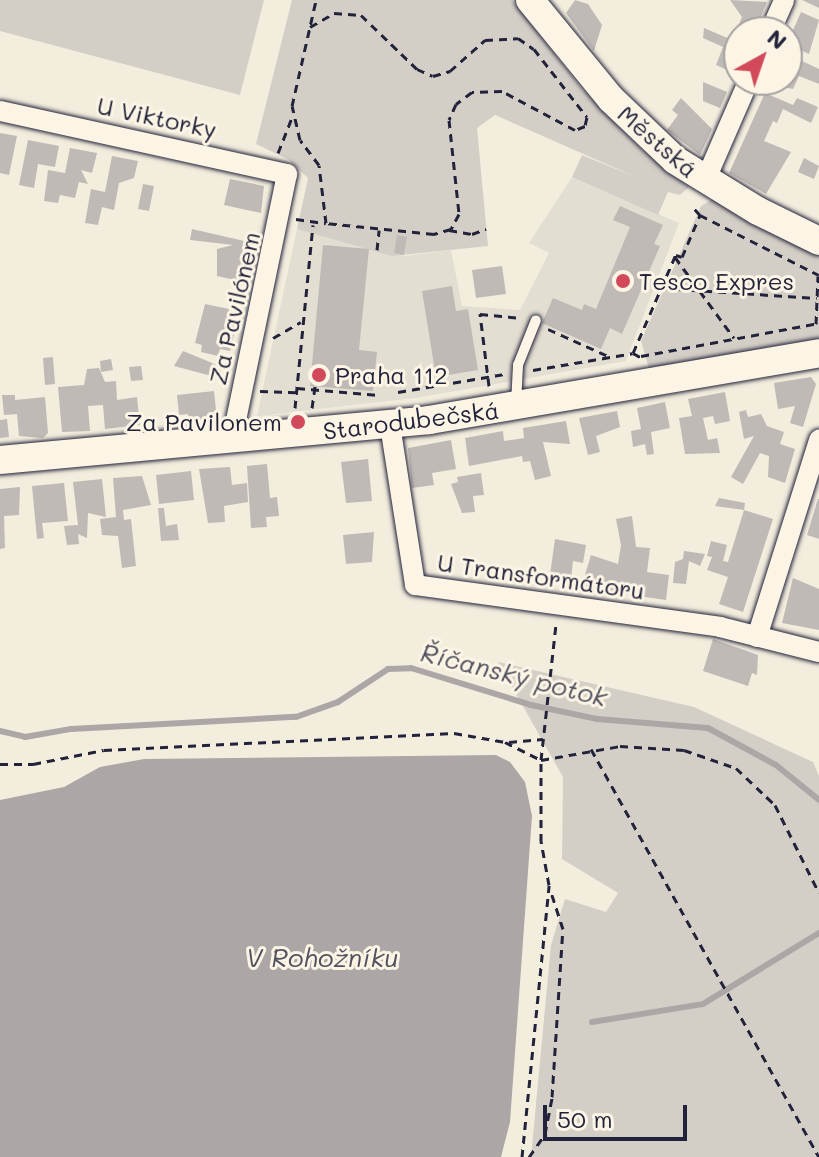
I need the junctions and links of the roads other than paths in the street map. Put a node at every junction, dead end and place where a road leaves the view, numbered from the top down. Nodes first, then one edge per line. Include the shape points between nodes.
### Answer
1 (530, 0) edge
2 (742, 96) edge
3 (0, 111) edge
4 (287, 189) joint
5 (698, 193) junction
6 (819, 241) edge
7 (535, 322) road end
8 (819, 353) edge
9 (504, 408) junction
10 (390, 425) junction
11 (232, 439) junction
12 (819, 440) edge
13 (0, 460) edge
14 (757, 637) junction
15 (819, 652) edge

1 - 5 street, Městská
2 - 5 street
3 - 4 street, U Viktorky via 276,169 287,174
4 - 11 street, Za Pavilónem
5 - 6 street, Městská
7 - 9 lane
8 - 9 street, Starodubečská
9 - 10 street, Starodubečská
10 - 11 street, Starodubečská
10 - 14 street, U Transformátoru via 415,585 558,602
11 - 13 street, Starodubečská
12 - 14 street
14 - 15 street, U Transformátoru

